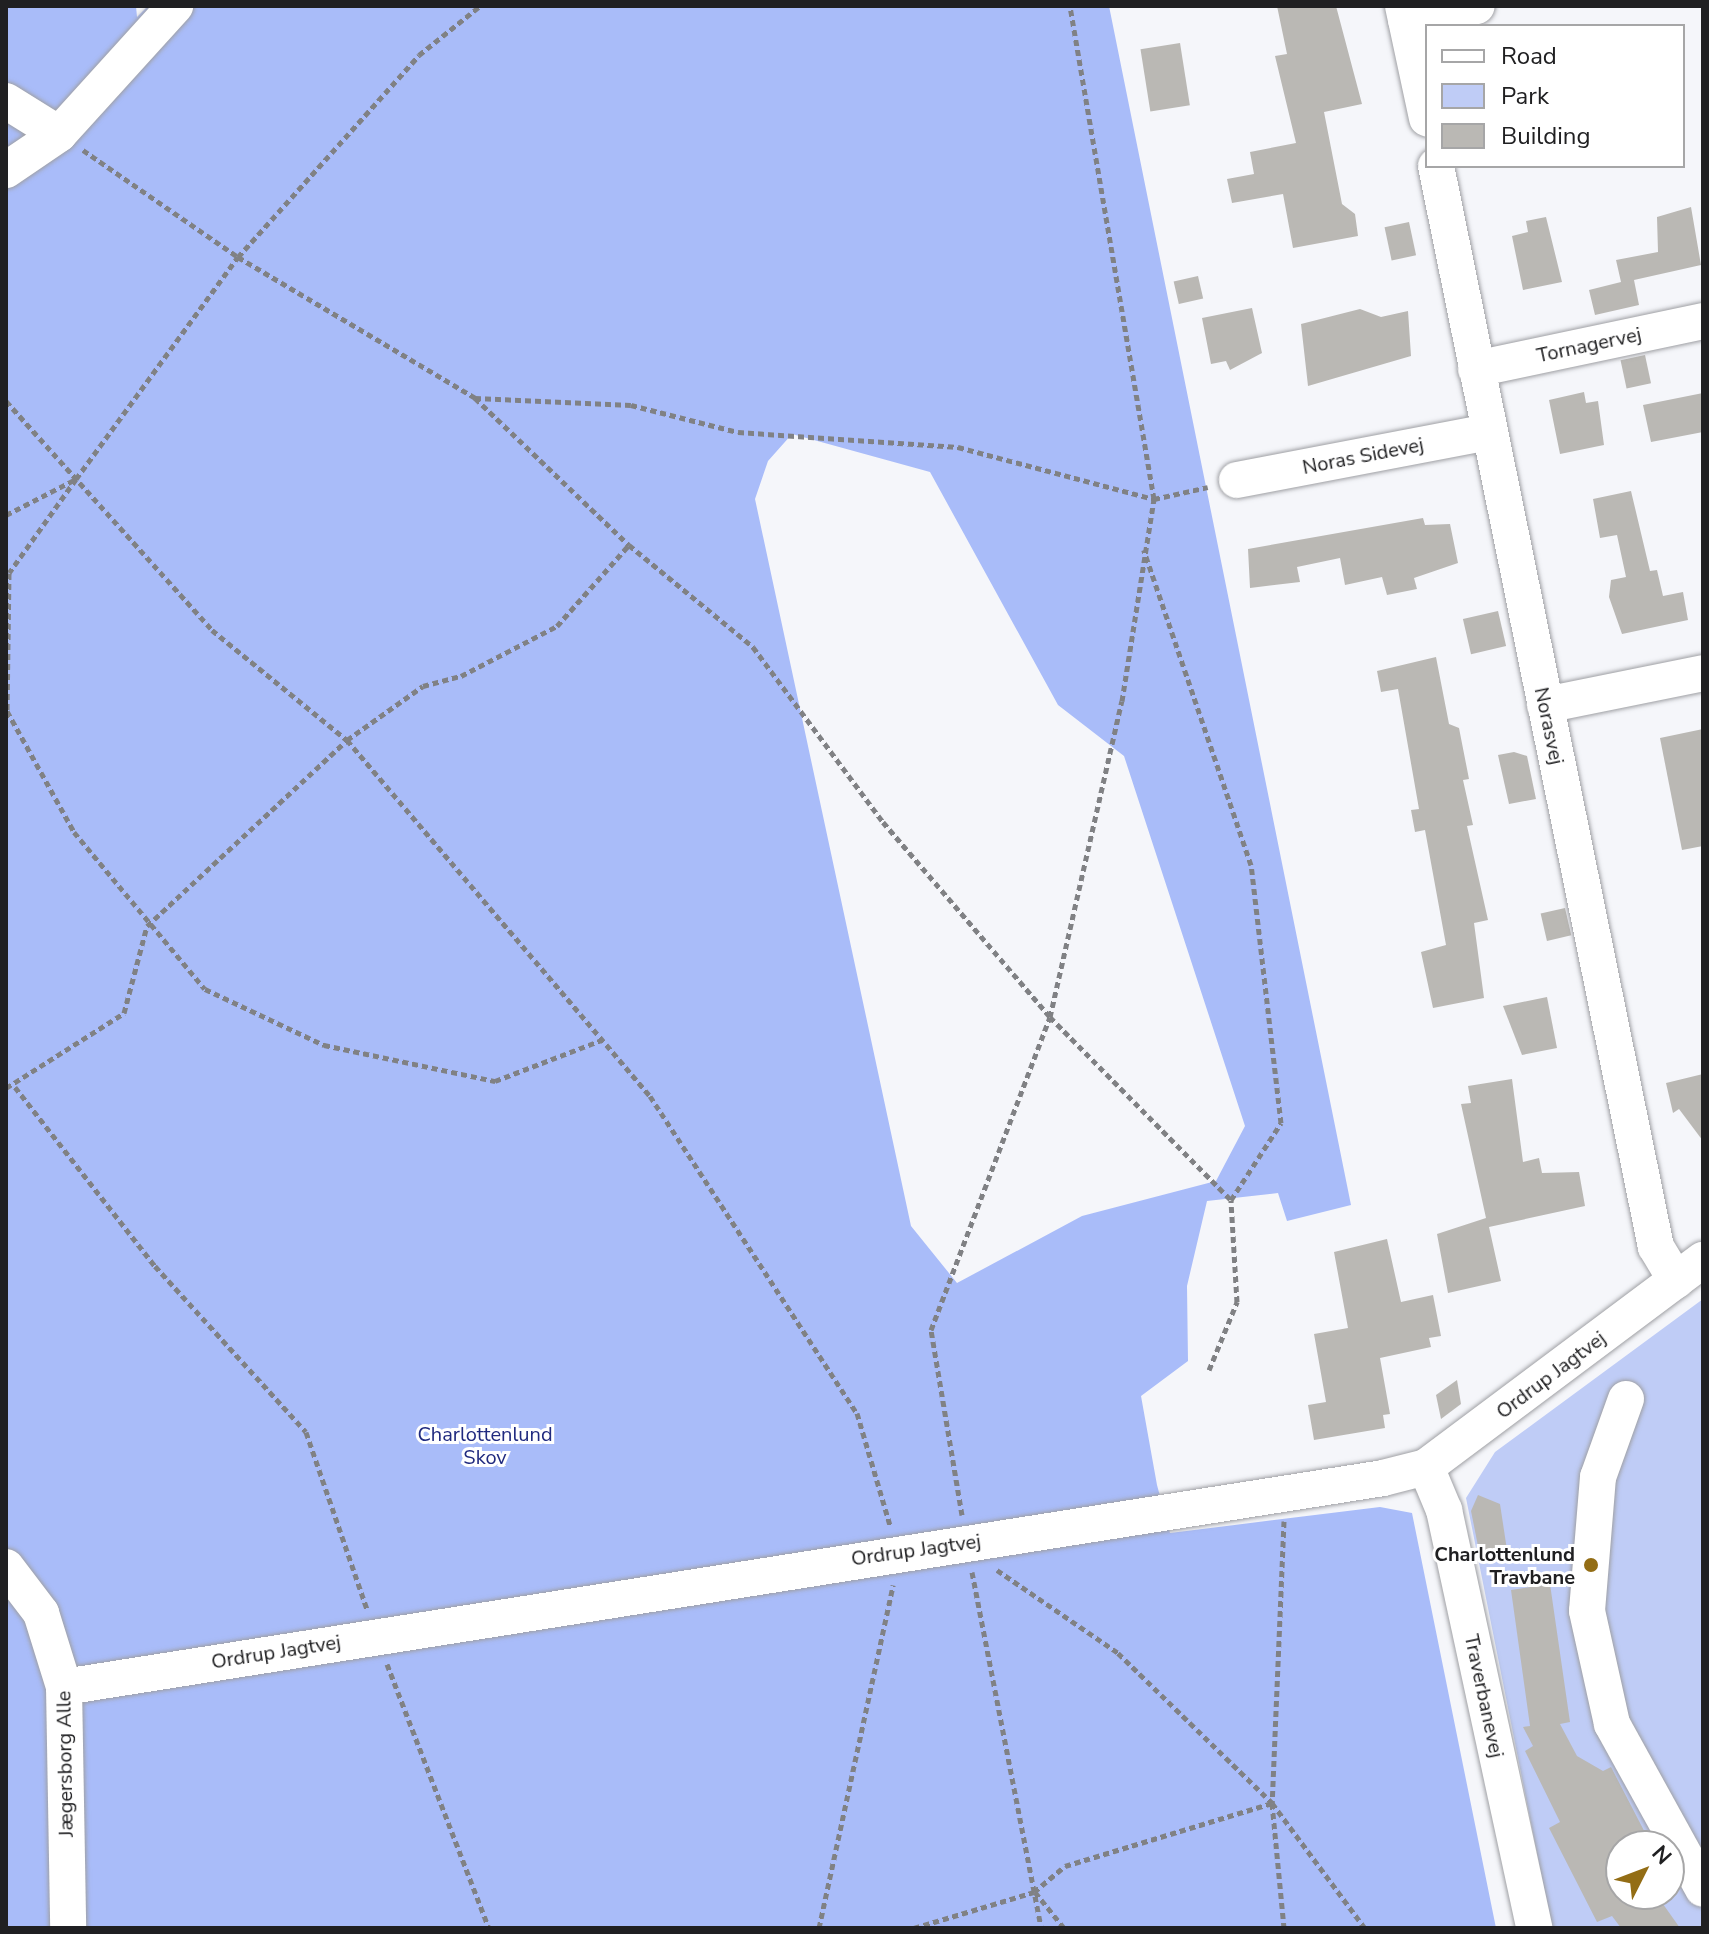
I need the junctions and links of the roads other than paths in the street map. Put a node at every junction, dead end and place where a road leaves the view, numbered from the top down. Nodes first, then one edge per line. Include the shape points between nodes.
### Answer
1 (175, 6) edge
2 (1477, 6) edge
3 (1404, 13) edge
4 (6, 101) edge
5 (1425, 109) edge
6 (59, 134) junction
7 (1436, 168) edge
8 (6, 170) edge
9 (1703, 321) edge
10 (1476, 369) junction
11 (1489, 432) junction
12 (1237, 480) road end
13 (1703, 673) edge
14 (1545, 705) junction
15 (1690, 1270) edge
16 (1626, 1399) dead end
17 (1426, 1467) junction
18 (6, 1567) edge
19 (64, 1687) junction
20 (1703, 1889) edge
21 (68, 1928) edge
22 (1534, 1928) edge

1 - 6 street
2 - 3 street
3 - 5 street
4 - 6 street
6 - 8 street
7 - 10 street, Norasvej
9 - 10 street, Tornagervej
10 - 11 street, Norasvej
11 - 12 street, Noras Sidevej
11 - 14 street, Norasvej
13 - 14 street
14 - 15 street, Norasvej via 1656,1247
15 - 17 street, Ordrup Jagtvej
16 - 20 street via 1598,1477 1587,1611 1612,1724
17 - 19 street, Ordrup Jagtvej via 1284,1495
17 - 22 street, Traverbanevej via 1444,1510
18 - 19 street, Jægersborg Alle via 41,1613
19 - 21 street, Jægersborg Alle

